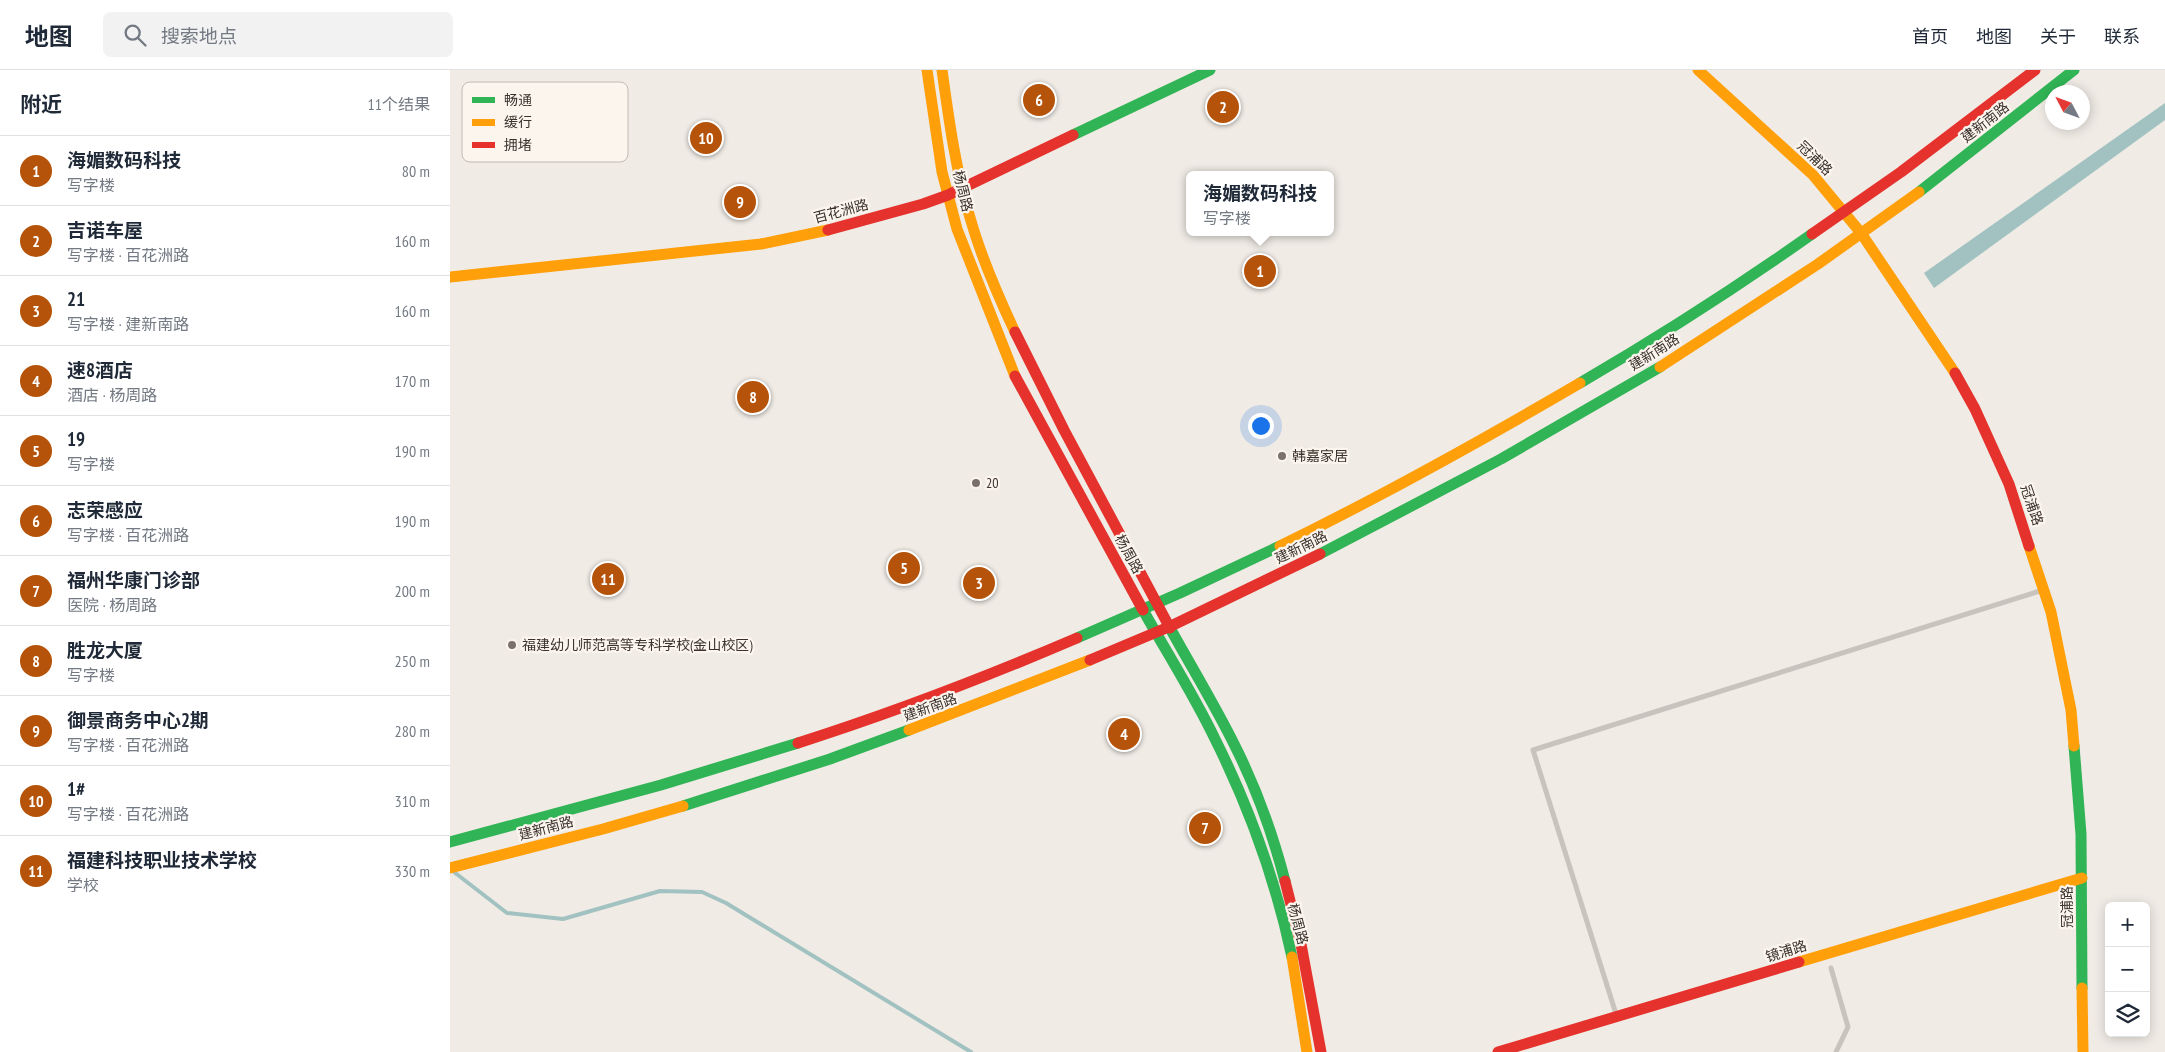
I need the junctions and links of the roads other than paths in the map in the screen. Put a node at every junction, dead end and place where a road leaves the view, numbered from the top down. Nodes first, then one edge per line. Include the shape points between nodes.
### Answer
1 (927, 70) edge
2 (942, 70) edge
3 (1210, 70) edge
4 (1698, 70) edge
5 (2034, 70) edge
6 (2074, 70) edge
7 (962, 188) junction
8 (948, 195) junction
9 (1845, 213) junction
10 (1862, 233) junction
11 (450, 277) edge
12 (2044, 590) junction
13 (1156, 605) junction
14 (1144, 611) junction
15 (1169, 627) junction
16 (1156, 632) junction
17 (450, 842) edge
18 (450, 868) edge
19 (2082, 878) junction
20 (1831, 968) dead end
21 (1616, 1017) junction
22 (1307, 1052) edge
23 (1321, 1052) edge
24 (1498, 1052) edge
25 (1836, 1052) edge
26 (2083, 1052) edge

1 - 8 main road, 杨周路
2 - 7 main road, 杨周路
3 - 7 main road, 百花洲路
4 - 9 main road, 冠浦路 via 1813,175
5 - 9 main road, 建新南路
6 - 10 main road, 建新南路 via 1970,154
7 - 8 main road, 百花洲路
7 - 13 main road, 杨周路 via 1003,309 1057,420
8 - 11 main road, 百花洲路 via 799,238
8 - 14 main road, 杨周路 via 957,229 1025,397
9 - 10 main road, 冠浦路
9 - 13 main road, 建新南路 via 1672,328 1491,437 1339,517
10 - 12 main road, 冠浦路 via 1972,403 2009,484
10 - 15 main road, 建新南路 via 1717,330 1537,440 1376,527
12 - 19 main road, 冠浦路 via 2071,710 2079,793
12 - 21 lane via 1533,750
13 - 14 main road, 建新南路
13 - 15 main road, 杨周路
14 - 16 main road, 杨周路
14 - 17 main road, 建新南路 via 963,684 837,730 651,789
15 - 16 main road, 建新南路
15 - 23 main road, 杨周路 via 1230,735 1266,820 1294,908
16 - 18 main road, 建新南路 via 968,709 840,755 648,816
16 - 22 main road, 杨周路 via 1215,738 1237,788 1262,858 1295,975
19 - 21 main road, 镜浦路
19 - 26 main road, 冠浦路
20 - 25 lane via 1848,1027
21 - 24 main road, 镜浦路

